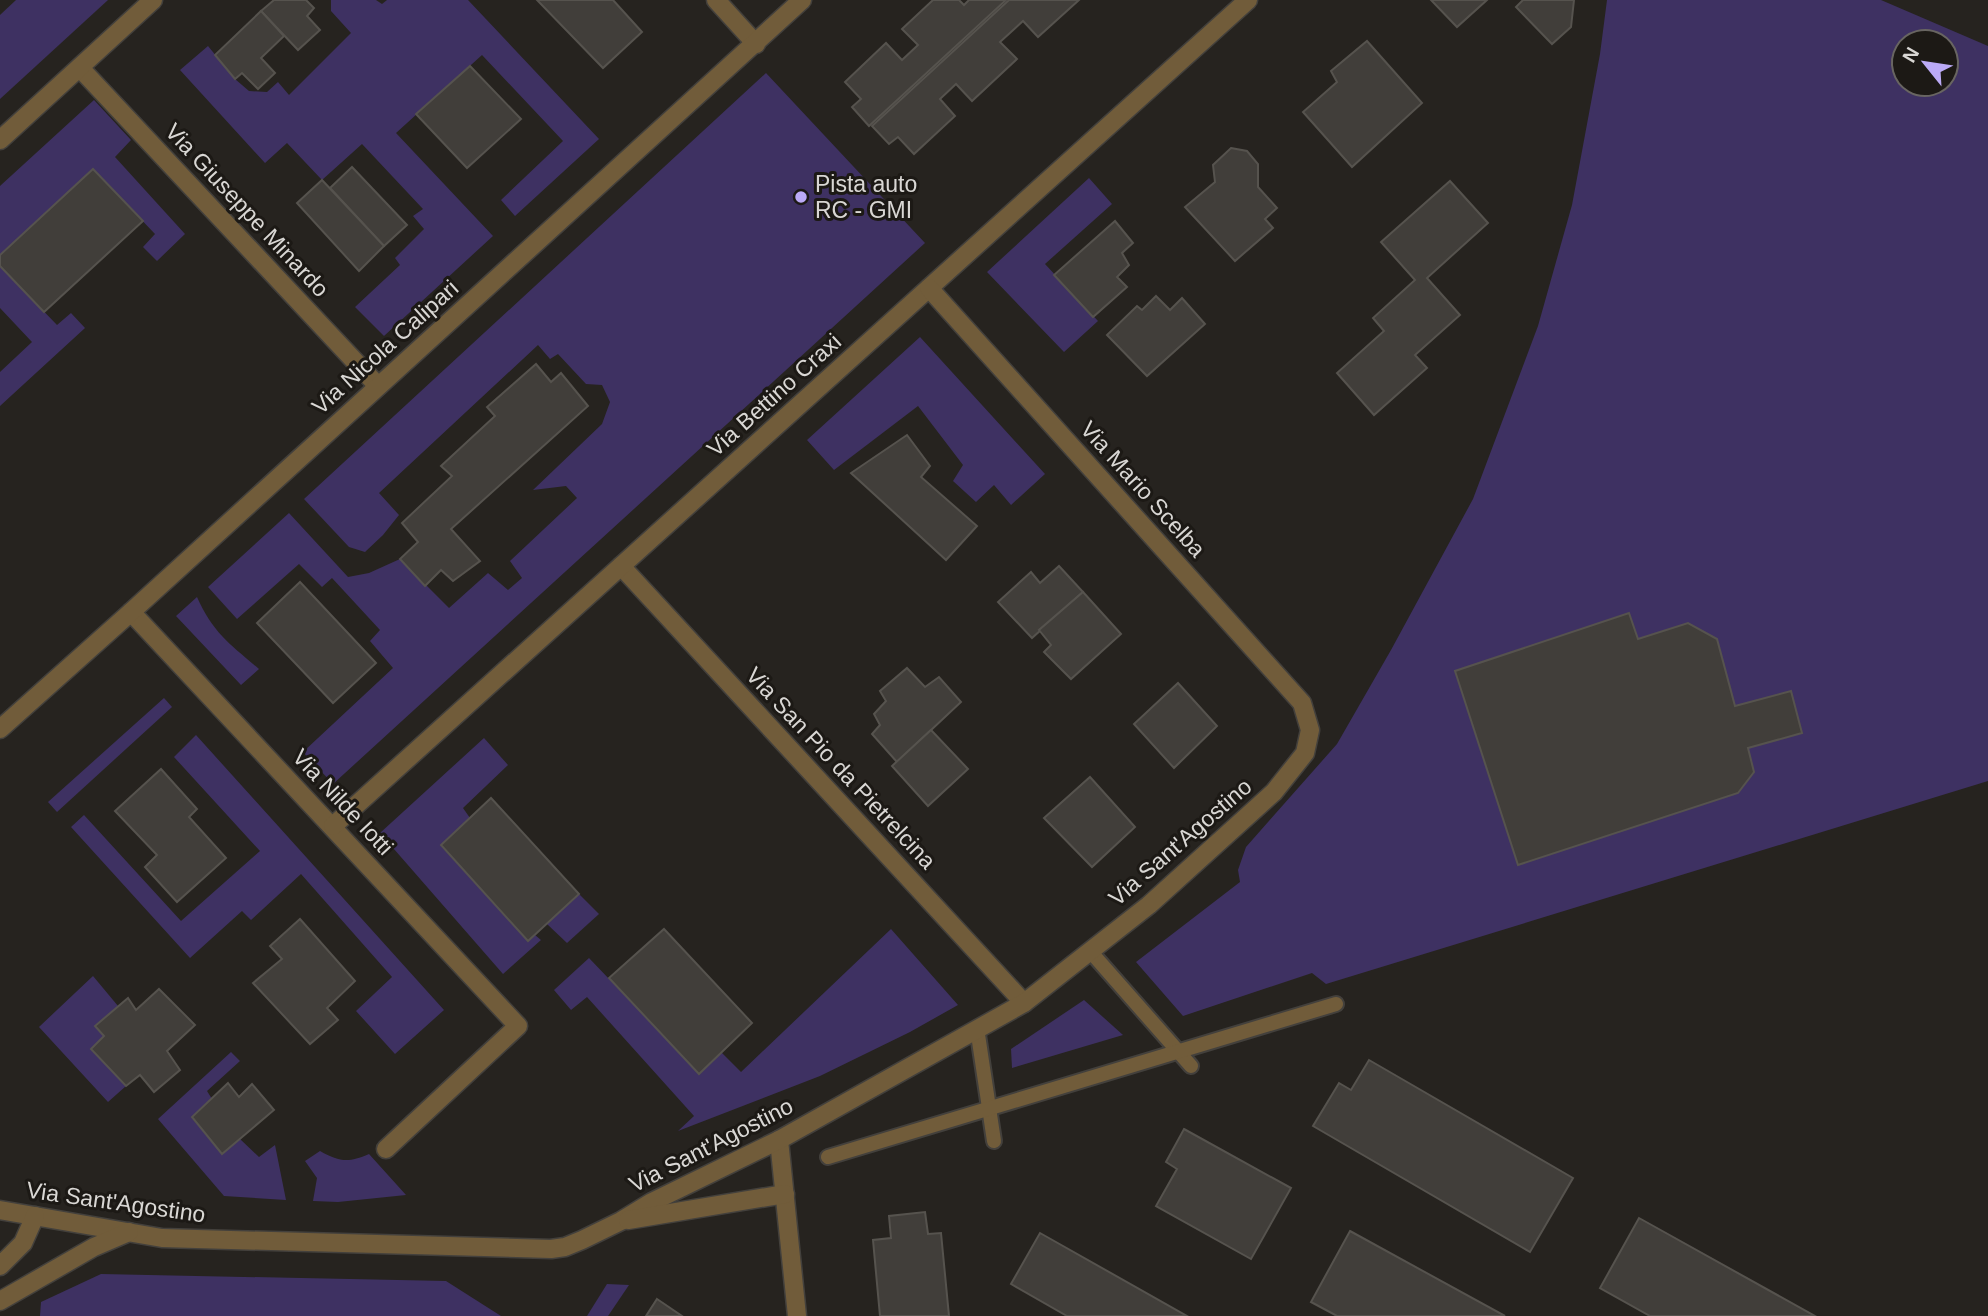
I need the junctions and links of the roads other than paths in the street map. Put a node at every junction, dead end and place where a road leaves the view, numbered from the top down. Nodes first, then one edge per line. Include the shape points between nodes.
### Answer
1 (153, 0) edge
2 (716, 0) edge
3 (802, 0) edge
4 (1248, 0) edge
5 (756, 44) junction
6 (80, 68) junction
7 (0, 140) edge
8 (929, 288) junction
9 (378, 386) junction
10 (621, 566) junction
11 (131, 612) junction
12 (0, 729) edge
13 (1310, 730) joint
14 (333, 826) junction
15 (1090, 951) junction
16 (1024, 1003) junction
17 (1336, 1004) dead end
18 (977, 1028) junction
19 (1178, 1052) junction
20 (1191, 1066) dead end
21 (989, 1108) junction
22 (779, 1140) junction
23 (994, 1141) dead end
24 (386, 1149) dead end
25 (828, 1157) dead end
26 (785, 1194) junction
27 (0, 1210) edge
28 (35, 1216) junction
29 (621, 1221) junction
30 (129, 1232) junction
31 (0, 1266) edge
32 (0, 1301) edge
33 (797, 1316) edge

1 - 6 street
2 - 5 street
3 - 5 street, Via Nicola Calipari
4 - 8 street, Via Bettino Craxi
5 - 9 street, Via Nicola Calipari
6 - 7 street
6 - 9 street, Via Giuseppe Minardo
8 - 10 street, Via Bettino Craxi
8 - 13 street, Via Mario Scelba via 1302,703
9 - 11 street, Via Nicola Calipari
10 - 14 street, Via Bettino Craxi
10 - 16 street, Via San Pio da Pietrelcina
11 - 12 street, Via Nicola Calipari
11 - 14 street, Via Nilde Iotti
13 - 15 street, Via Sant'Agostino via 1305,753 1274,792 1149,905
14 - 24 street, Via Nilde Iotti via 519,1026
15 - 16 street, Via Sant'Agostino
15 - 19 lane
16 - 18 street, Via Sant'Agostino
17 - 19 lane
18 - 21 lane
18 - 22 street, Via Sant'Agostino
19 - 20 lane
19 - 21 lane
21 - 23 lane
21 - 25 lane
22 - 26 street
22 - 29 street, Via Sant'Agostino
26 - 29 street
26 - 33 street
27 - 28 street, Via Sant'Agostino
28 - 30 street, Via Sant'Agostino
28 - 31 street via 23,1243
29 - 30 street, Via Sant'Agostino via 551,1249 220,1241
30 - 32 street

